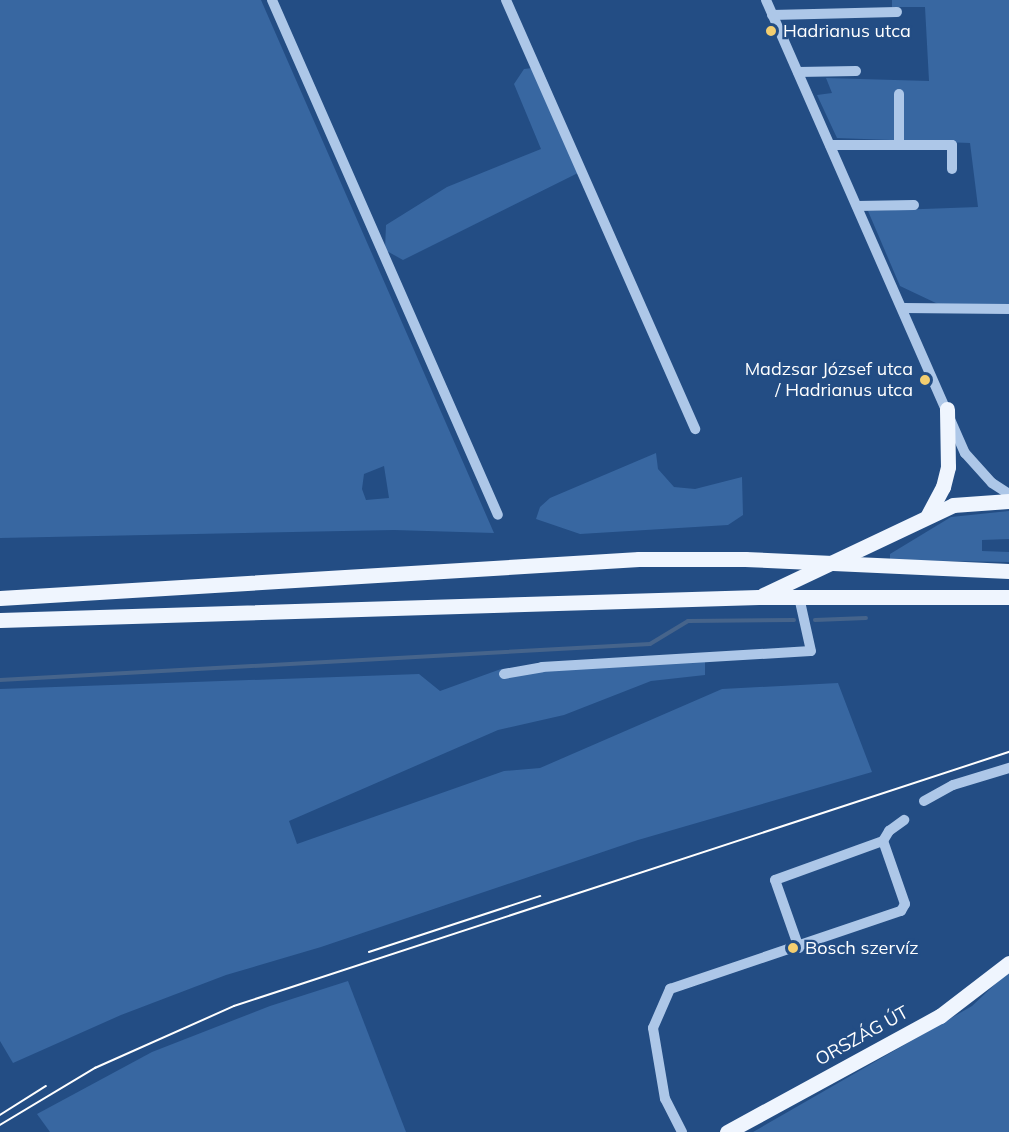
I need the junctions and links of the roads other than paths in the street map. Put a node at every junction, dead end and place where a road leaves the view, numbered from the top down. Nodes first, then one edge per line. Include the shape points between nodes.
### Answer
1 (272, 0) edge
2 (506, 0) edge
3 (766, 0) edge
4 (897, 12) dead end
5 (772, 15) junction
6 (856, 71) dead end
7 (798, 72) junction
8 (899, 94) dead end
9 (899, 145) junction
10 (830, 146) junction
11 (952, 169) dead end
12 (914, 205) dead end
13 (857, 206) junction
14 (903, 308) junction
15 (1009, 309) edge
16 (947, 409) junction
17 (695, 429) dead end
18 (1009, 494) edge
19 (1009, 501) edge
20 (498, 515) dead end
21 (928, 515) junction
22 (828, 562) junction
23 (1009, 571) edge
24 (759, 597) junction
25 (799, 597) junction
26 (1009, 597) edge
27 (0, 598) edge
28 (0, 620) edge
29 (504, 674) dead end
30 (1009, 768) edge
31 (924, 801) dead end
32 (904, 820) dead end
33 (883, 841) junction
34 (799, 948) junction
35 (1009, 963) edge
36 (682, 1132) edge
37 (727, 1132) edge

1 - 20 street
2 - 17 street
3 - 5 street
4 - 5 street
5 - 7 street
6 - 7 street
7 - 10 street
8 - 9 street
9 - 10 street
9 - 11 street via 952,145
10 - 13 street
12 - 13 street
13 - 14 street
14 - 15 street
14 - 16 street
16 - 18 street via 965,453 992,483
16 - 21 main road via 948,467 943,487
19 - 21 main road via 969,501
21 - 22 main road via 876,543
22 - 23 main road
22 - 24 main road
22 - 27 main road via 639,559
24 - 25 main road
24 - 28 main road
25 - 26 main road
25 - 29 street via 811,651 542,667
30 - 31 street via 953,785
32 - 33 street
33 - 34 street via 905,904 901,911
33 - 34 street via 775,880
34 - 36 street via 670,989 652,1028 664,1099
35 - 37 main road, ORSZÁG ÚT via 940,1016

